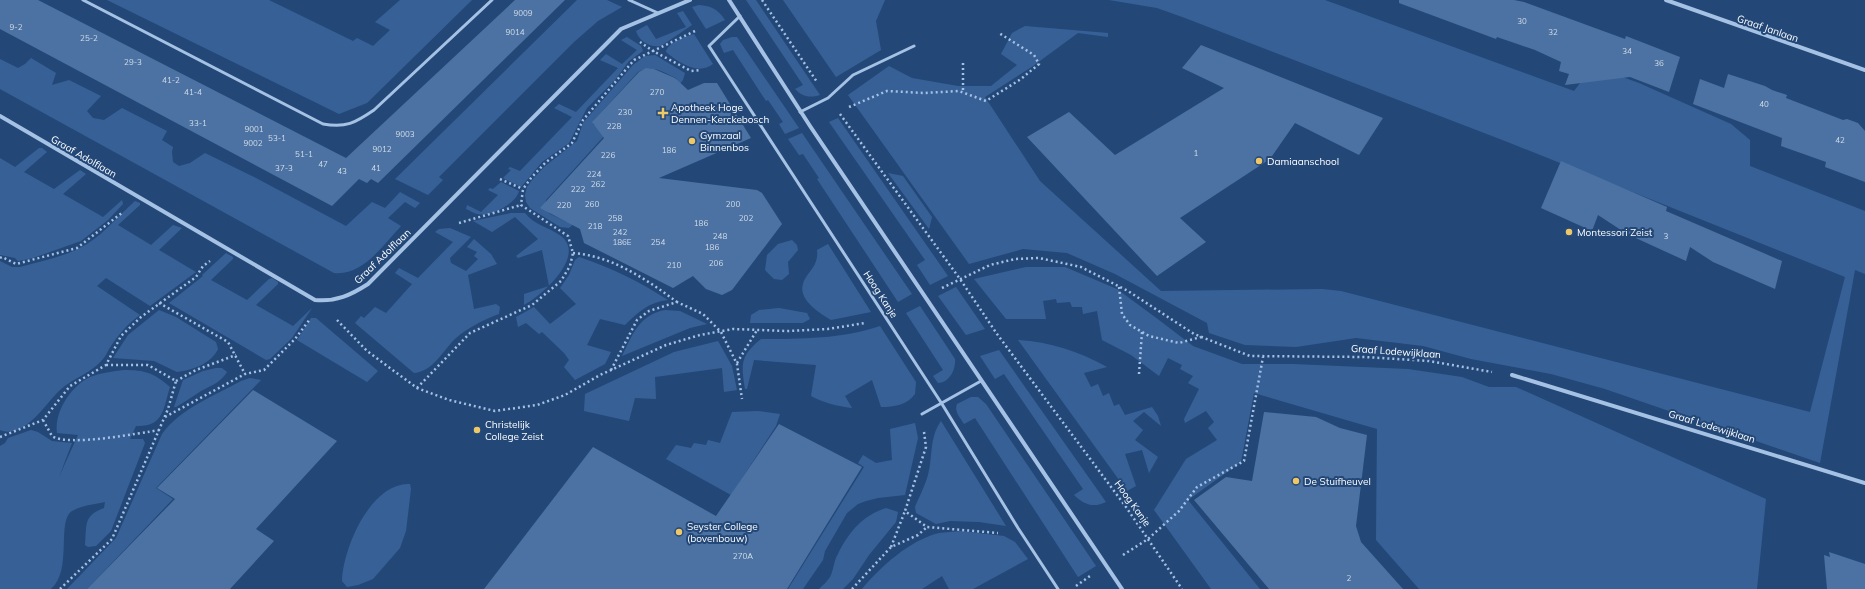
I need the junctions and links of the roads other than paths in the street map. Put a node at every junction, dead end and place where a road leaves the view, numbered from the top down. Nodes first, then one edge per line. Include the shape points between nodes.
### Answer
1 (83, 0) edge
2 (492, 0) edge
3 (629, 0) edge
4 (690, 0) edge
5 (729, 0) edge
6 (1666, 0) edge
7 (658, 13) junction
8 (740, 16) junction
9 (914, 46) dead end
10 (1865, 70) edge
11 (800, 112) junction
12 (0, 116) edge
13 (1512, 375) road end
14 (981, 381) junction
15 (942, 404) junction
16 (922, 414) road end
17 (1865, 483) edge
18 (1058, 589) edge
19 (1122, 589) edge

1 - 2 lane via 322,124 338,127 355,124 374,110
3 - 7 lane
4 - 7 street, Graaf Adolflaan
5 - 8 street
6 - 10 street, Graaf Janlaan
7 - 12 street, Graaf Adolflaan via 621,29 368,284 353,294 326,302 315,300
8 - 11 street
8 - 15 lane, Hoog Kanje via 709,46
9 - 11 lane via 853,75 828,98
11 - 14 street
13 - 17 street, Graaf Lodewijklaan
14 - 15 lane
14 - 19 street
15 - 16 lane
15 - 18 lane, Hoog Kanje

